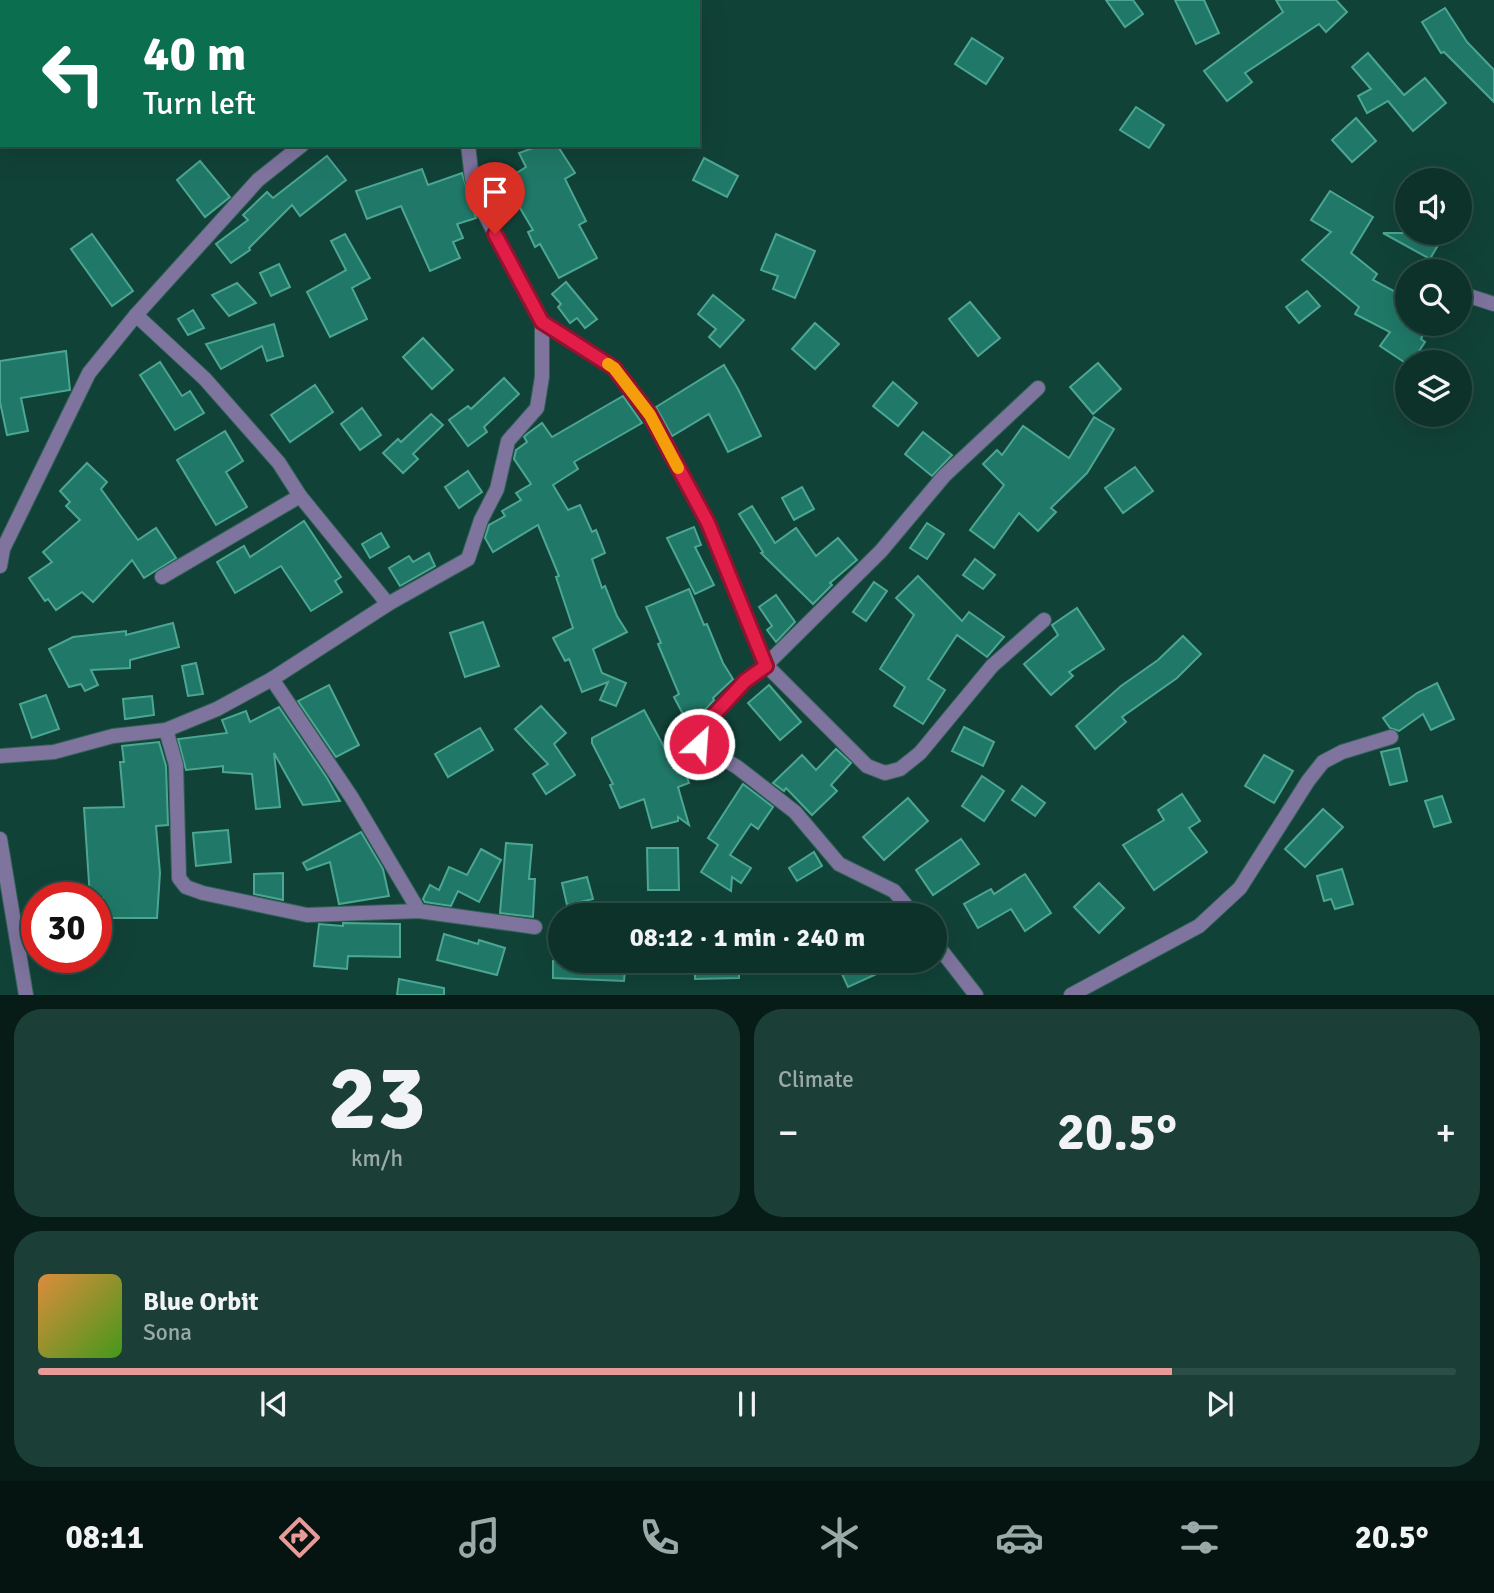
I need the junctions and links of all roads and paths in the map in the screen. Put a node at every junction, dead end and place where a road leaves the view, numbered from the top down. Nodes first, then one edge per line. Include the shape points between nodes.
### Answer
1 (299, 147) edge
2 (468, 147) edge
3 (1472, 297) edge
4 (1494, 304) edge
5 (136, 315) junction
6 (542, 322) junction
7 (1038, 388) dead end
8 (300, 496) junction
9 (0, 566) edge
10 (162, 577) dead end
11 (388, 604) junction
12 (1044, 620) dead end
13 (766, 666) junction
14 (272, 679) junction
15 (166, 730) junction
16 (1391, 737) dead end
17 (0, 756) edge
18 (0, 839) edge
19 (904, 903) edge
20 (419, 911) junction
21 (535, 927) dead end
22 (947, 958) edge
23 (26, 995) edge
24 (976, 995) edge
25 (1071, 995) edge

1 - 5 street via 258,180
2 - 6 street via 472,179 484,211
3 - 4 street
5 - 8 street via 205,379 279,463
5 - 9 street via 89,373 3,550
6 - 11 street via 537,408 508,441 497,489 468,559
6 - 13 street via 614,368 650,415 708,523
7 - 13 street via 944,476 881,551
8 - 10 street
8 - 11 street
11 - 14 street
12 - 13 street via 992,666 920,753 900,769 885,773 867,766
13 - 19 street via 745,681 699,731 699,744 795,812 839,864 894,891
14 - 15 street
14 - 20 street via 352,798
15 - 17 street via 113,736 54,752
15 - 20 street via 176,765 179,878 186,887 307,915
16 - 25 street via 1323,762 1240,888 1199,926
18 - 23 street
20 - 21 street
22 - 24 street

